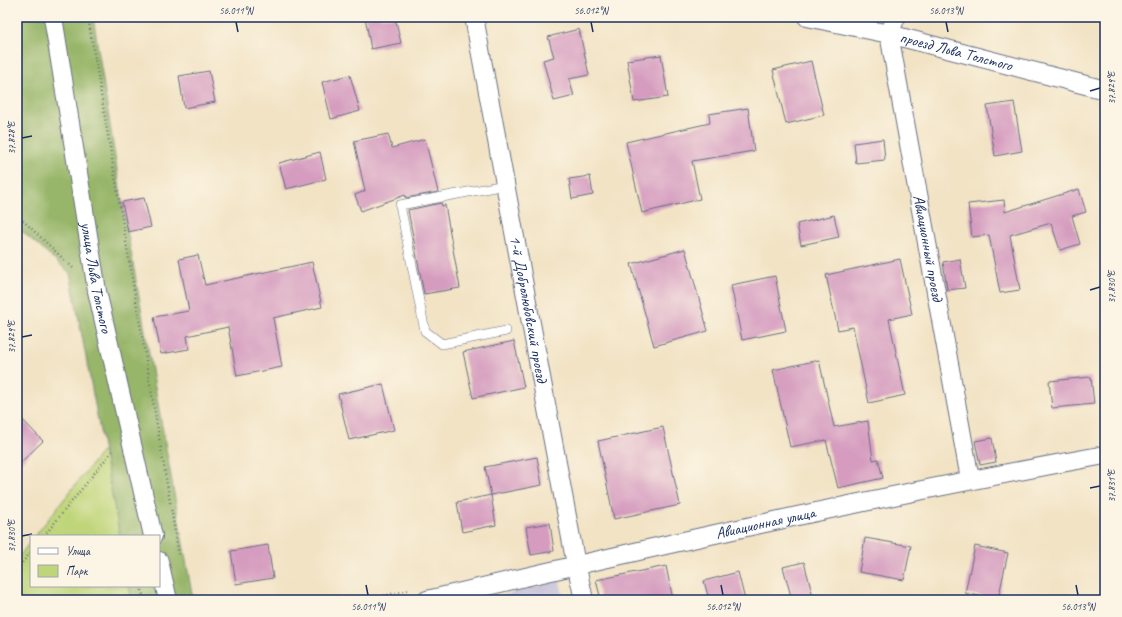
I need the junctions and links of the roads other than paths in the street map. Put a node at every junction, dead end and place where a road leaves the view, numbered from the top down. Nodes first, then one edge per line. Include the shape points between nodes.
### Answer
1 (53, 17) edge
2 (474, 17) edge
3 (807, 17) edge
4 (896, 17) edge
5 (889, 34) junction
6 (1105, 90) edge
7 (505, 185) junction
8 (506, 331) dead end
9 (1105, 456) edge
10 (970, 480) junction
11 (153, 535) edge
12 (160, 565) edge
13 (576, 565) junction
14 (168, 600) edge
15 (427, 600) edge
16 (584, 600) edge

1 - 11 street, улица Льва Толстого via 98,291
2 - 7 street, 1-й Добролюбовский проезд
3 - 5 street, проезд Льва Толстого
4 - 5 street
5 - 6 street, проезд Льва Толстого
5 - 10 street, Авиационный проезд
7 - 8 lane via 400,205 425,331 442,344
7 - 13 street, 1-й Добролюбовский проезд
9 - 10 street, Авиационная улица
10 - 13 street, Авиационная улица
12 - 14 street
13 - 15 street, Авиационная улица
13 - 16 street, 1-й Добролюбовский проезд

